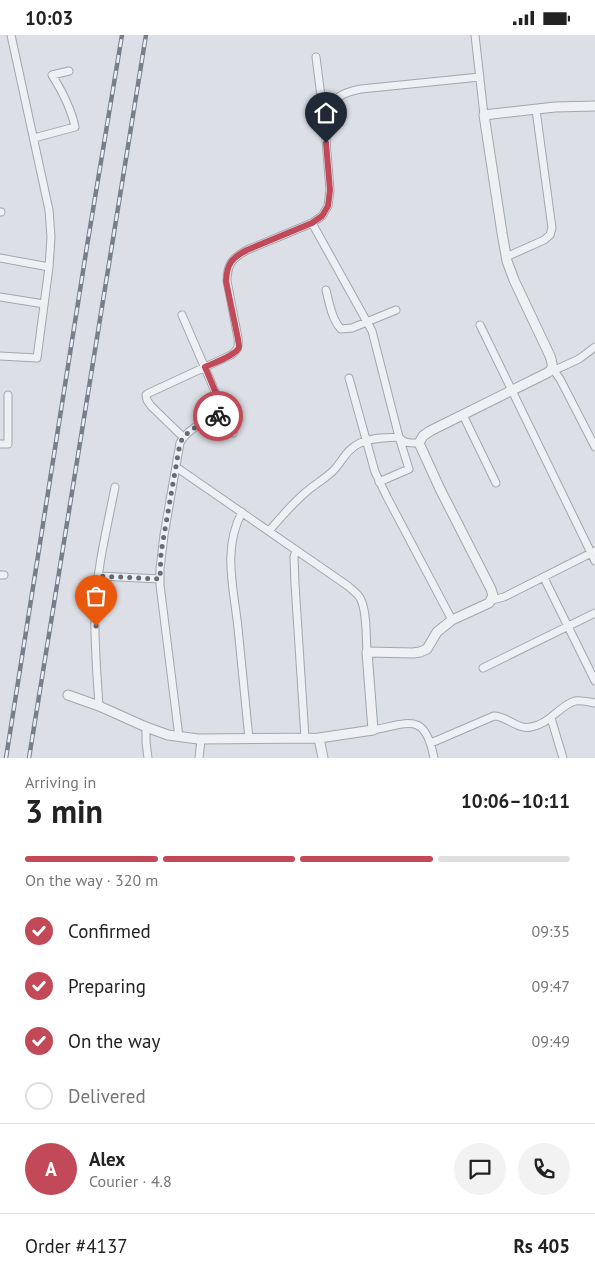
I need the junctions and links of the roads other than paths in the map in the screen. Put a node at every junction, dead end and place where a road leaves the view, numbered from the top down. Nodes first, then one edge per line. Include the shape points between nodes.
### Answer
1 (11, 35) edge
2 (475, 35) edge
3 (316, 57) dead end
4 (69, 71) dead end
5 (480, 77) junction
6 (595, 106) edge
7 (536, 110) junction
8 (323, 113) junction
9 (484, 115) junction
10 (34, 137) junction
11 (312, 223) junction
12 (506, 257) junction
13 (0, 258) edge
14 (49, 267) junction
15 (326, 291) dead end
16 (0, 297) edge
17 (44, 304) junction
18 (396, 310) dead end
19 (182, 315) dead end
20 (367, 322) junction
21 (480, 325) dead end
22 (595, 347) edge
23 (0, 356) edge
24 (205, 367) junction
25 (554, 369) junction
26 (349, 378) dead end
27 (512, 391) junction
28 (8, 395) dead end
29 (224, 412) junction
30 (463, 415) junction
31 (233, 433) dead end
32 (183, 437) junction
33 (399, 437) junction
34 (366, 441) junction
35 (419, 443) junction
36 (0, 444) edge
37 (595, 447) edge
38 (176, 467) junction
39 (379, 482) junction
40 (496, 483) dead end
41 (115, 487) dead end
42 (242, 512) junction
43 (269, 531) junction
44 (296, 550) junction
45 (593, 552) edge
46 (595, 561) edge
47 (99, 576) junction
48 (544, 578) junction
49 (160, 579) junction
50 (492, 599) junction
51 (595, 613) edge
52 (452, 620) junction
53 (568, 626) junction
54 (367, 652) junction
55 (483, 668) dead end
56 (595, 681) edge
57 (68, 695) dead end
58 (595, 703) edge
59 (99, 706) junction
60 (551, 718) junction
61 (146, 727) junction
62 (373, 730) junction
63 (179, 737) junction
64 (305, 738) junction
65 (319, 738) junction
66 (201, 739) junction
67 (249, 739) junction
68 (431, 743) junction
69 (148, 758) edge
70 (199, 758) edge
71 (323, 758) edge
72 (434, 758) edge
73 (563, 758) edge

1 - 10 street
2 - 5 street
3 - 8 street
4 - 10 street via 52,75 66,99 75,127
5 - 8 street via 346,92
5 - 9 street
6 - 7 street
7 - 9 street
7 - 12 street via 552,228 544,240
8 - 11 street via 330,190 328,206
9 - 12 street
10 - 14 street via 49,210
11 - 20 street
11 - 24 street via 247,250 231,262 226,281 239,347 231,355
12 - 25 street
13 - 14 street
14 - 17 street
15 - 20 street via 341,329
16 - 17 street
17 - 23 street via 37,358
18 - 20 street
19 - 24 street
20 - 33 street
21 - 27 street
22 - 25 street via 579,359
24 - 29 street
24 - 32 street via 146,395 151,406
25 - 27 street
25 - 37 street
26 - 34 street
27 - 30 street
27 - 45 street
28 - 36 street via 8,444
29 - 31 street
29 - 32 street
30 - 35 street via 423,435
30 - 40 street
32 - 38 street
33 - 34 street
33 - 35 street via 408,443
33 - 39 street via 409,469
34 - 39 street
34 - 43 street via 350,450 335,469 291,505
35 - 50 street via 491,589
38 - 42 street
38 - 49 street via 162,544
39 - 52 street
41 - 47 street
42 - 43 street
42 - 67 street via 234,531 230,568
43 - 44 street
44 - 54 street via 358,595 364,608
44 - 64 street
45 - 46 street
45 - 48 street
47 - 49 street
47 - 59 street via 95,611
48 - 50 street via 504,597
48 - 53 street
49 - 63 street
50 - 52 street
51 - 53 street
52 - 54 street via 420,652
53 - 55 street
53 - 56 street
54 - 62 street
57 - 59 street
58 - 60 street via 576,701
59 - 61 street
60 - 68 street via 531,727 522,727 494,716
60 - 73 street
61 - 63 street
61 - 69 street
62 - 65 street
62 - 68 street via 414,723 422,726
63 - 66 street
64 - 65 street
64 - 67 street
65 - 71 street
66 - 67 street
66 - 70 street
68 - 72 street

